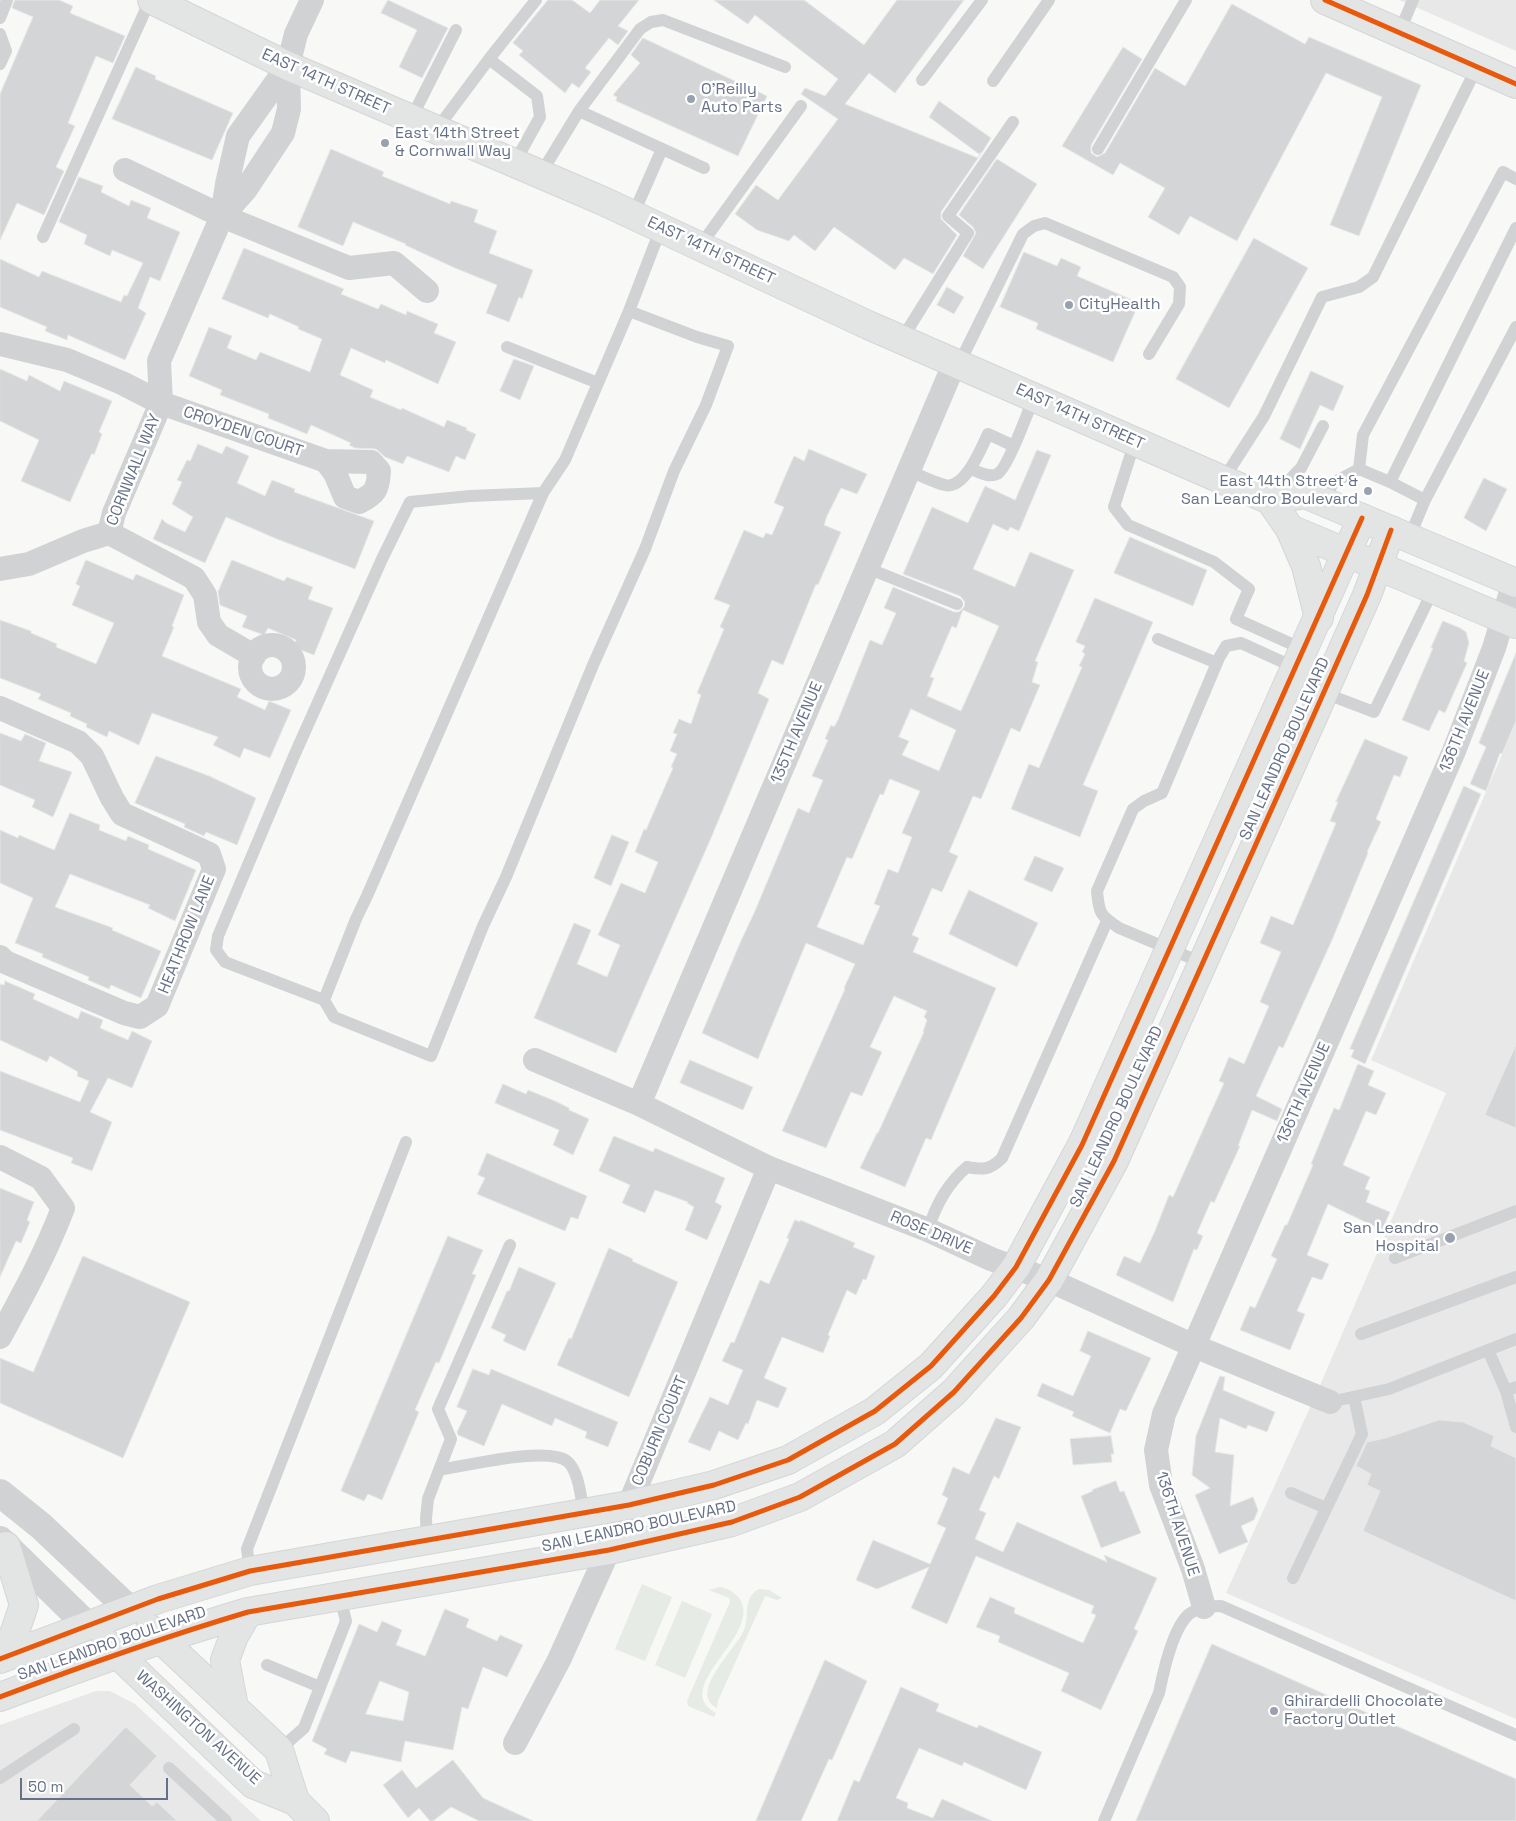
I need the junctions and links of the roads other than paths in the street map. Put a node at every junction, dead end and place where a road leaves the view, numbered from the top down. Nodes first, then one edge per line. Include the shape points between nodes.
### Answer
1 (7, 0) edge
2 (151, 0) edge
3 (312, 0) edge
4 (536, 0) edge
5 (982, 0) edge
6 (1049, 0) edge
7 (1186, 0) edge
8 (1325, 0) edge
9 (1413, 0) edge
10 (0, 18) edge
11 (456, 30) dead end
12 (1399, 33) junction
13 (0, 34) edge
14 (489, 59) junction
15 (0, 64) edge
16 (288, 66) junction
17 (785, 67) dead end
18 (1477, 67) junction
19 (922, 80) dead end
20 (993, 82) dead end
21 (1516, 84) edge
22 (801, 106) dead end
23 (579, 111) junction
24 (411, 119) junction
25 (1013, 122) dead end
26 (436, 130) junction
27 (662, 149) junction
28 (1098, 149) dead end
29 (514, 164) junction
30 (704, 168) dead end
31 (125, 170) dead end
32 (540, 175) junction
33 (1516, 180) edge
34 (633, 215) junction
35 (222, 216) junction
36 (661, 228) junction
37 (1516, 228) edge
38 (43, 237) dead end
39 (700, 246) junction
40 (427, 291) dead end
41 (629, 311) junction
42 (1516, 326) edge
43 (902, 340) junction
44 (0, 344) edge
45 (507, 347) dead end
46 (1149, 354) dead end
47 (957, 363) junction
48 (598, 383) junction
49 (1034, 397) junction
50 (161, 403) junction
51 (1323, 426) dead end
52 (1135, 441) junction
53 (1014, 446) junction
54 (326, 461) dead end
55 (971, 469) junction
56 (1359, 469) junction
57 (908, 471) junction
58 (1223, 480) junction
59 (1390, 482) junction
60 (543, 493) junction
61 (1270, 500) junction
62 (1424, 500) junction
63 (1323, 502) junction
64 (1362, 518) junction
65 (1290, 529) junction
66 (109, 533) junction
67 (1400, 534) junction
68 (1348, 553) junction
69 (1378, 565) junction
70 (867, 568) junction
71 (0, 569) edge
72 (1515, 578) edge
73 (1433, 590) junction
74 (957, 604) dead end
75 (1319, 618) junction
76 (1510, 621) edge
77 (1158, 639) dead end
78 (254, 656) dead end
79 (1300, 659) junction
80 (1217, 663) junction
81 (1324, 693) junction
82 (0, 708) edge
83 (1108, 920) junction
84 (1171, 948) junction
85 (0, 957) edge
86 (1203, 962) junction
87 (324, 1000) junction
88 (534, 1060) dead end
89 (639, 1104) junction
90 (406, 1142) dead end
91 (0, 1157) edge
92 (769, 1168) junction
93 (1516, 1211) edge
94 (928, 1230) junction
95 (510, 1244) dead end
96 (1396, 1258) dead end
97 (1016, 1267) junction
98 (1516, 1277) edge
99 (1049, 1280) junction
100 (1361, 1334) dead end
101 (0, 1337) edge
102 (1516, 1339) edge
103 (1194, 1346) junction
104 (1488, 1350) junction
105 (1511, 1389) edge
106 (1354, 1397) junction
107 (1330, 1402) joint
108 (1516, 1427) edge
109 (439, 1470) junction
110 (0, 1493) edge
111 (1291, 1493) dead end
112 (629, 1505) junction
113 (1326, 1508) junction
114 (584, 1513) junction
115 (427, 1541) junction
116 (3, 1543) edge
117 (609, 1550) junction
118 (250, 1571) junction
119 (1293, 1578) dead end
120 (340, 1597) junction
121 (1204, 1607) junction
122 (130, 1610) junction
123 (248, 1612) junction
124 (88, 1626) junction
125 (160, 1639) junction
126 (0, 1648) edge
127 (118, 1655) junction
128 (0, 1659) edge
129 (267, 1665) dead end
130 (320, 1687) junction
131 (0, 1697) edge
132 (234, 1707) junction
133 (74, 1729) dead end
134 (1516, 1735) edge
135 (515, 1743) dead end
136 (279, 1750) junction
137 (169, 1768) dead end
138 (0, 1778) edge
139 (295, 1802) junction
140 (226, 1821) edge
141 (315, 1821) edge
142 (1104, 1821) edge

1 - 10 lane
2 - 16 main road, EAST 14TH STREET
2 - 38 lane
3 - 16 street via 296,34
4 - 14 lane
5 - 19 lane
6 - 20 lane
7 - 28 lane
8 - 12 main road
9 - 12 lane
11 - 24 lane
12 - 18 main road
13 - 15 lane via 6,51
14 - 26 lane
14 - 29 lane via 538,96 540,118
16 - 24 main road, EAST 14TH STREET
16 - 35 street, CORNWALL WAY via 238,136
16 - 35 street, CORNWALL WAY via 288,109 283,133 246,189
17 - 23 lane via 663,20 651,22 640,29
18 - 21 main road
18 - 58 lane via 1373,277 1359,287 1322,297 1264,416
22 - 39 lane
23 - 27 lane
23 - 32 lane
24 - 26 main road, EAST 14TH STREET
25 - 43 lane via 948,216 968,233
26 - 29 main road, EAST 14TH STREET
27 - 30 lane
27 - 34 lane
29 - 32 main road, EAST 14TH STREET
31 - 35 street
32 - 34 main road, EAST 14TH STREET
33 - 56 lane via 1503,172 1363,435
34 - 36 main road, EAST 14TH STREET
35 - 40 street via 349,268 394,263
35 - 50 street, CORNWALL WAY via 159,361
36 - 39 main road, EAST 14TH STREET
36 - 41 lane
37 - 59 lane
39 - 43 main road, EAST 14TH STREET
41 - 48 lane
41 - 87 lane via 728,346 431,1056 334,1017
42 - 62 lane
43 - 47 main road, EAST 14TH STREET
44 - 50 street, CROYDEN COURT via 67,360
45 - 48 lane
46 - 47 lane via 1179,304 1180,287 1173,277 1045,223 1024,234
47 - 49 main road, EAST 14TH STREET
47 - 57 street, 135TH AVENUE
48 - 60 lane via 566,460
49 - 52 main road, EAST 14TH STREET
49 - 53 lane
50 - 54 street, CROYDEN COURT
50 - 66 street, CORNWALL WAY via 114,513
51 - 61 lane via 1301,468
52 - 58 main road, EAST 14TH STREET
52 - 79 lane via 1114,507 1128,525 1214,562 1249,589 1236,619
53 - 55 lane via 997,474 988,475
53 - 55 lane via 988,434
55 - 57 lane via 947,486
56 - 59 lane
56 - 63 lane via 1333,483
57 - 70 street, 135TH AVENUE
58 - 61 main road, EAST 14TH STREET
59 - 62 lane
60 - 87 lane via 356,919
60 - 87 lane via 410,502 290,764 218,936 216,950 225,962
61 - 63 main road via 1305,494
61 - 65 main road
62 - 67 lane
63 - 64 main road
64 - 67 main road
64 - 68 main road, SAN LEANDRO BOULEVARD
65 - 68 main road
65 - 75 main road via 1306,566
66 - 71 street, CORNWALL WAY via 29,564
66 - 78 street via 194,578 204,595 209,622 218,635
67 - 69 main road, SAN LEANDRO BOULEVARD
67 - 72 main road
68 - 69 main road
68 - 75 main road, SAN LEANDRO BOULEVARD
69 - 73 main road
69 - 81 main road, SAN LEANDRO BOULEVARD
70 - 74 lane
70 - 89 street, 135TH AVENUE
72 - 76 street, 136TH AVENUE
73 - 76 main road
73 - 81 lane via 1374,712
75 - 79 main road, SAN LEANDRO BOULEVARD
76 - 103 street, 136TH AVENUE via 1494,648 1454,751
77 - 80 lane
79 - 80 lane via 1241,643 1226,646
79 - 84 main road, SAN LEANDRO BOULEVARD
80 - 83 lane via 1162,793 1133,809 1098,891 1102,917
81 - 86 main road, SAN LEANDRO BOULEVARD
82 - 85 street, HEATHROW LANE via 78,742 92,756 122,814 209,854 214,869 157,1006 140,1017 124,1013
83 - 84 lane via 1119,928
83 - 94 lane via 1002,1158 994,1167 967,1167 956,1176 934,1212
84 - 86 lane
84 - 97 main road, SAN LEANDRO BOULEVARD via 1082,1145
86 - 99 main road, SAN LEANDRO BOULEVARD via 1114,1161
88 - 89 street, ROSE DRIVE
89 - 92 street, ROSE DRIVE
90 - 118 lane via 247,1549
91 - 101 street via 41,1178 63,1208
92 - 94 street, ROSE DRIVE
92 - 112 street, COBURN COURT
93 - 96 lane
94 - 97 street, ROSE DRIVE
95 - 109 lane via 438,1408 451,1439
97 - 99 street, ROSE DRIVE
97 - 112 main road, SAN LEANDRO BOULEVARD via 931,1366 875,1411 788,1460 714,1485
98 - 100 lane
99 - 103 street, ROSE DRIVE
99 - 117 main road, SAN LEANDRO BOULEVARD via 978,1368 894,1444 800,1497 732,1522
102 - 104 lane
103 - 107 street, ROSE DRIVE
103 - 121 street, 136TH AVENUE via 1164,1414 1156,1450 1161,1485 1194,1569
104 - 105 lane
104 - 106 lane via 1390,1389
105 - 108 lane
106 - 107 lane
106 - 113 lane via 1362,1434
109 - 114 lane via 536,1454 555,1456 568,1462 577,1477
109 - 115 lane via 428,1499
110 - 122 street, WASHINGTON AVENUE via 41,1526
111 - 113 lane
112 - 114 main road, SAN LEANDRO BOULEVARD
112 - 117 street, COBURN COURT
113 - 119 lane
114 - 115 main road, SAN LEANDRO BOULEVARD
115 - 118 main road, SAN LEANDRO BOULEVARD
116 - 124 street, WASHINGTON AVENUE
116 - 126 main road via 24,1606 13,1637
117 - 120 main road, SAN LEANDRO BOULEVARD
117 - 135 street, COBURN COURT via 559,1660
118 - 122 main road, SAN LEANDRO BOULEVARD
120 - 123 main road, SAN LEANDRO BOULEVARD
120 - 130 lane via 346,1621
121 - 134 lane via 1222,1606
121 - 142 lane via 1188,1615 1177,1631 1158,1693
122 - 124 main road, SAN LEANDRO BOULEVARD
122 - 125 main road, WASHINGTON AVENUE
123 - 125 main road, SAN LEANDRO BOULEVARD
123 - 132 main road via 234,1636 226,1660
124 - 127 main road, WASHINGTON AVENUE
124 - 128 main road, SAN LEANDRO BOULEVARD
125 - 127 main road, SAN LEANDRO BOULEVARD
125 - 132 main road, WASHINGTON AVENUE
127 - 131 main road, SAN LEANDRO BOULEVARD
127 - 139 main road, WASHINGTON AVENUE via 253,1784
129 - 130 lane
130 - 136 lane via 304,1728
132 - 136 main road, WASHINGTON AVENUE
133 - 138 lane
136 - 139 main road, WASHINGTON AVENUE
137 - 140 lane
139 - 141 main road, WASHINGTON AVENUE

